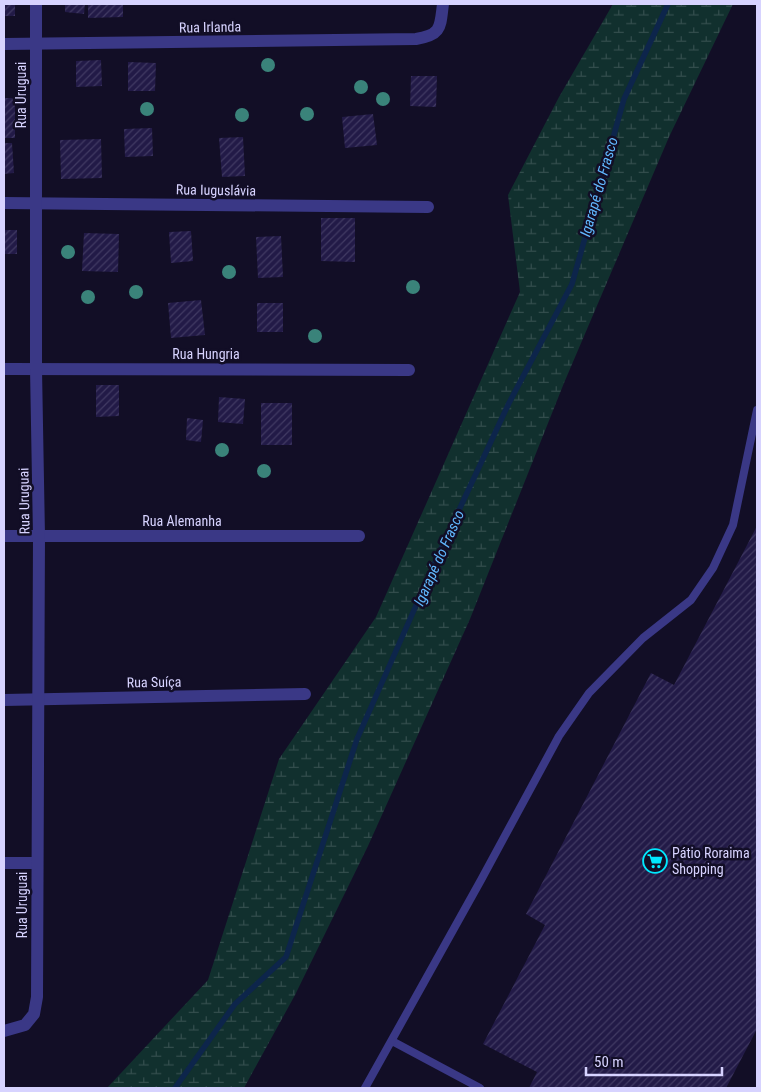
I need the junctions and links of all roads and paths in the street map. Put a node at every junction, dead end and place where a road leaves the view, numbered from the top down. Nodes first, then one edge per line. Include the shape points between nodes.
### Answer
1 (36, 4) edge
2 (443, 4) edge
3 (4, 44) edge
4 (36, 45) junction
5 (4, 203) edge
6 (36, 203) junction
7 (428, 207) dead end
8 (4, 369) edge
9 (36, 369) junction
10 (409, 370) dead end
11 (757, 410) edge
12 (4, 536) edge
13 (40, 536) junction
14 (359, 536) dead end
15 (305, 694) dead end
16 (4, 700) edge
17 (37, 700) junction
18 (4, 863) edge
19 (36, 863) junction
20 (4, 1031) edge
21 (392, 1041) junction
22 (365, 1088) edge
23 (480, 1088) edge

1 - 4 street, Rua Uruguai
2 - 4 street, Rua Irlanda via 437,32 416,40
3 - 4 street, Rua Irlanda
4 - 6 street, Rua Uruguai
5 - 6 street, Rua Iuguslávia
6 - 7 street, Rua Iuguslávia
6 - 9 street, Rua Uruguai
8 - 9 street, Rua Hungria
9 - 10 street, Rua Hungria
9 - 13 street, Rua Uruguai
11 - 21 lane via 733,525 713,568 691,600 643,638 590,693 559,736
12 - 13 street, Rua Alemanha
13 - 14 street, Rua Alemanha
13 - 17 street, Rua Uruguai
15 - 17 street, Rua Suíça
16 - 17 street, Rua Suíça
17 - 19 street, Rua Uruguai
18 - 19 street
19 - 20 street, Rua Uruguai via 37,997 34,1014 25,1025
21 - 22 lane
21 - 23 lane

